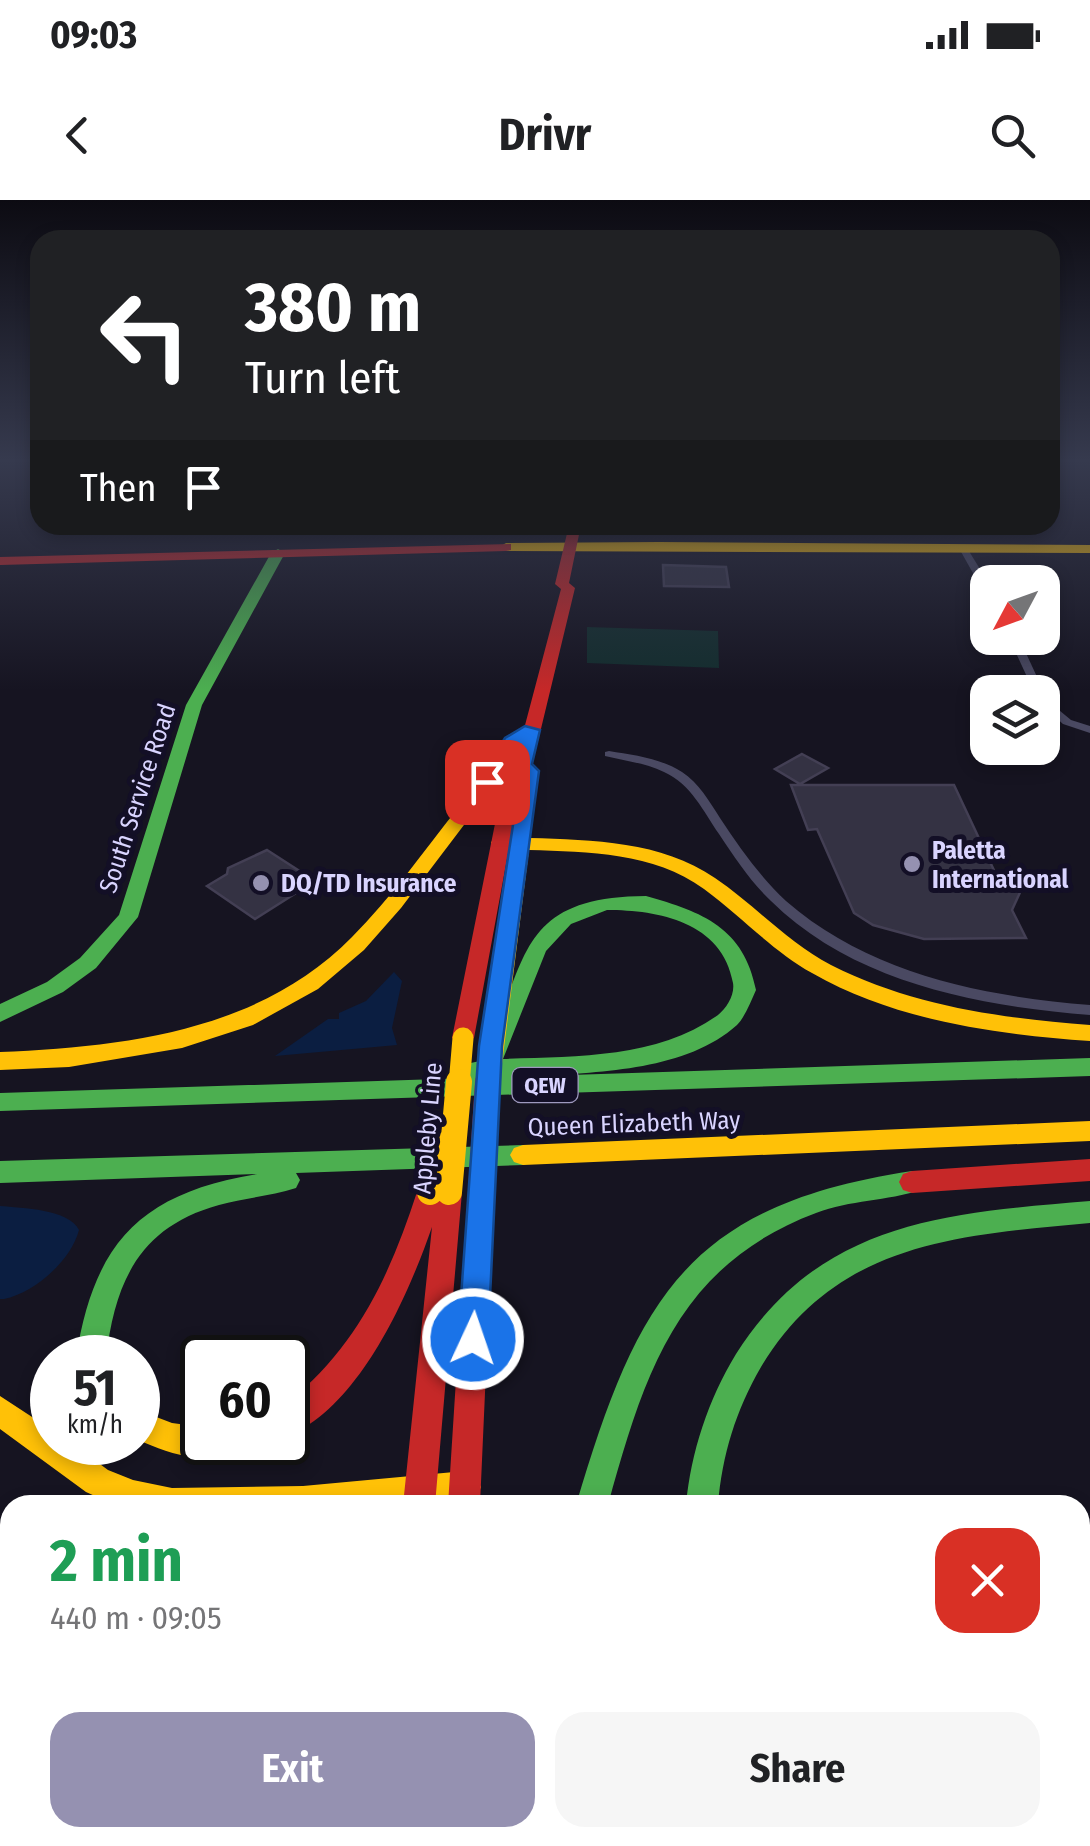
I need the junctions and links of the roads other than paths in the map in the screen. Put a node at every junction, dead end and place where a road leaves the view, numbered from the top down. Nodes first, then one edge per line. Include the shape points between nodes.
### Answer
1 (578, 541) edge
2 (490, 547) junction
3 (1090, 549) edge
4 (964, 550) junction
5 (278, 553) junction
6 (0, 561) edge
7 (973, 565) edge
8 (1060, 714) edge
9 (531, 730) junction
10 (1090, 730) edge
11 (609, 754) dead end
12 (509, 844) junction
13 (1090, 1010) edge
14 (0, 1014) edge
15 (1090, 1033) edge
16 (499, 1036) junction
17 (0, 1061) edge
18 (1090, 1067) edge
19 (259, 1094) junction
20 (0, 1102) edge
21 (1090, 1130) edge
22 (652, 1150) junction
23 (1090, 1170) edge
24 (0, 1172) edge
25 (440, 1192) junction
26 (1090, 1212) edge
27 (90, 1335) edge
28 (310, 1402) edge
29 (0, 1411) edge
30 (130, 1495) edge
31 (420, 1495) edge
32 (465, 1495) edge
33 (594, 1495) edge
34 (704, 1495) edge

1 - 2 main road
1 - 2 main road via 544,549
1 - 4 main road
1 - 9 main road, Appleby Line via 576,585 568,588
2 - 5 main road
3 - 4 main road
4 - 7 street
5 - 6 main road
5 - 14 main road, South Service Road via 194,706 128,917 115,938 66,980
8 - 10 street
9 - 12 main road, Appleby Line via 523,766 530,771
9 - 17 main road via 512,741 394,903 310,984 182,1040
11 - 13 street via 650,761 686,779 756,880 787,908 866,957 991,1000
12 - 15 main road via 634,854 682,867 814,966 858,989 999,1026
12 - 16 main road, Appleby Line
12 - 25 main road, Appleby Line, bridge via 462,1038
16 - 19 main road via 548,933 592,906 645,901 685,910 722,932 743,965 744,996 732,1017 674,1047 596,1061 337,1080
16 - 32 main road, bridge via 490,1064 480,1191
18 - 19 main road, Queen Elizabeth Way / QEW
19 - 20 main road, Queen Elizabeth Way / QEW
21 - 22 main road, Queen Elizabeth Way
22 - 24 main road, Queen Elizabeth Way
22 - 27 main road via 220,1189 165,1216 122,1254 99,1292
23 - 33 main road via 853,1188 744,1232 670,1301 643,1348 609,1431
25 - 28 main road via 376,1331 347,1370
25 - 31 main road, Appleby Line
26 - 34 main road via 936,1230 876,1244 819,1275 760,1336 737,1376 715,1433
29 - 30 main road via 81,1471

